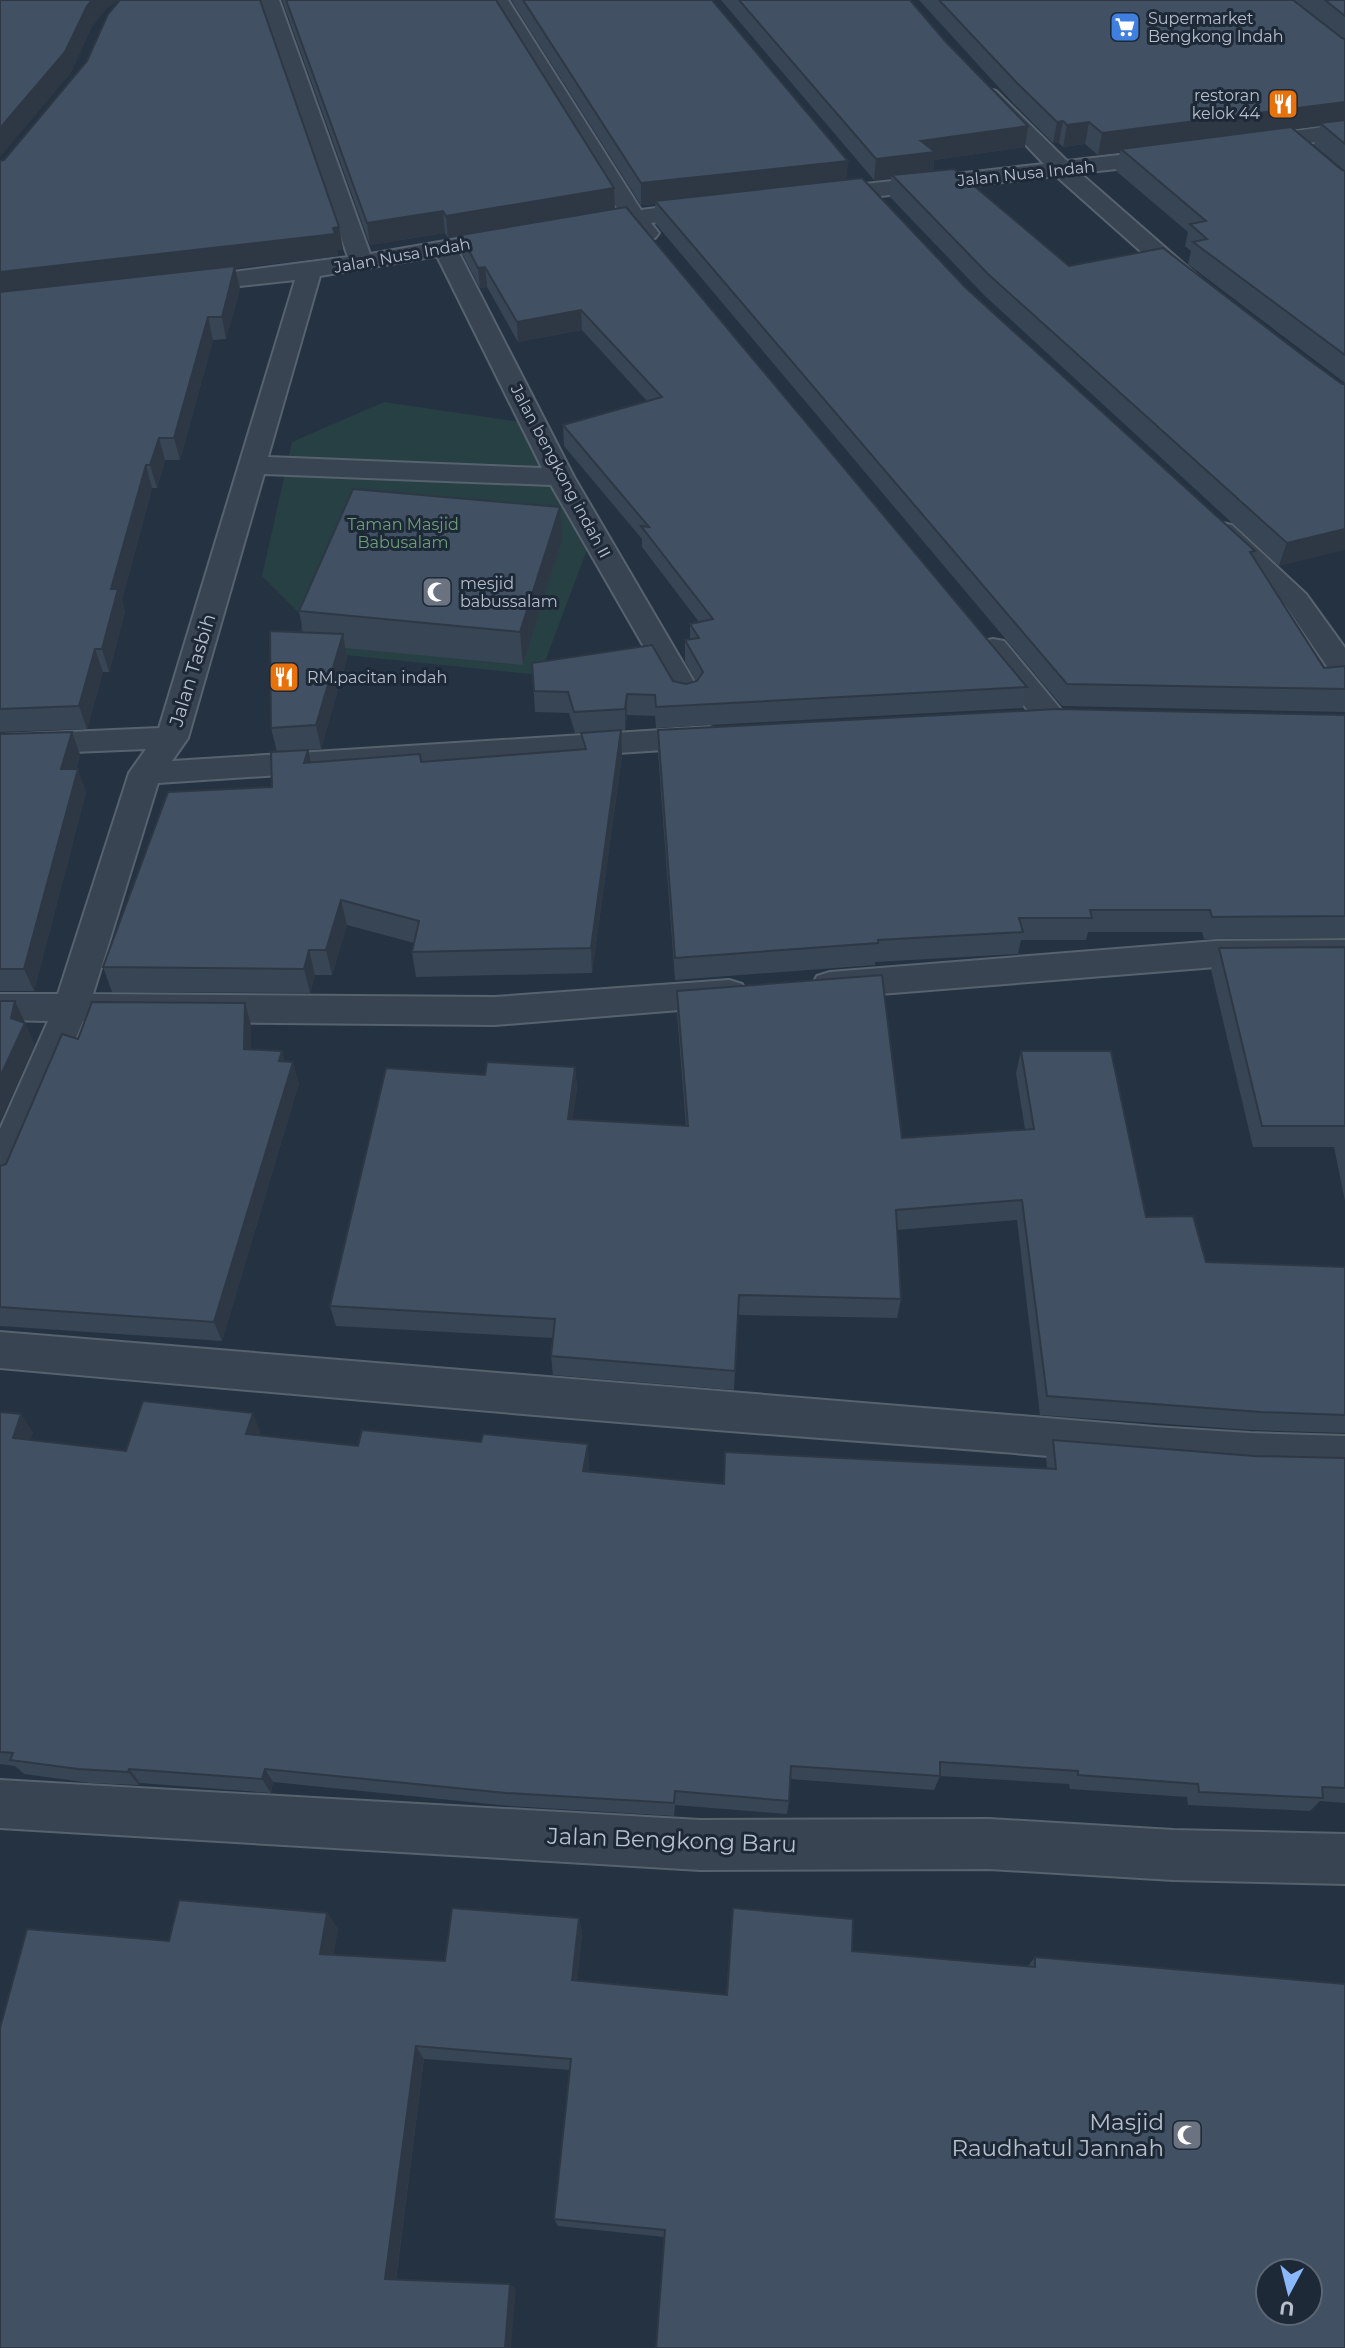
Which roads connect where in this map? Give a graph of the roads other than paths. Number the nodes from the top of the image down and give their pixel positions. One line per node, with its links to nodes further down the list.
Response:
1 (269, 0): 20 (street)
2 (498, 0): 15 (street)
3 (970, 75): 10 (street)
4 (1345, 131): 5 (street)
5 (1289, 138): 6 (street); 8 (street)
6 (1223, 148)
7 (1196, 153): 10 (street, Jalan Nusa Indah)
8 (1317, 161)
9 (849, 169): 11 (street)
10 (1062, 169): 11 (street, Jalan Nusa Indah); 23 (street)
11 (867, 190): 12 (street, Jalan Nusa Indah); 14 (street)
12 (798, 198)
13 (729, 206): 15 (street)
14 (885, 209)
15 (633, 216): 16 (street); 19 (street)
16 (562, 228)
17 (536, 232): 18 (street, Jalan Nusa Indah)
18 (444, 247): 20 (street, Jalan Nusa Indah); 25 (street, Jalan bengkong indah II)
19 (660, 248)
20 (361, 262): 21 (street, Jalan Nusa Indah)
21 (310, 271): 22 (street, Jalan Nusa Indah); 24 (street, Jalan Tasbih)
22 (162, 288)
23 (1205, 296)
24 (253, 465): 25 (street); 32 (street, Jalan Tasbih)
25 (560, 477): 29 (street, Jalan bengkong indah II)
26 (1207, 517): 28 (street)
27 (980, 634): 30 (street)
28 (1345, 670)
29 (685, 692)
30 (1011, 722)
31 (738, 735): 34 (street)
32 (172, 738): 33 (street); 34 (street, Jalan Tasbih)
33 (0, 745)
34 (145, 773): 38 (street, Jalan Tasbih)
35 (1345, 953): 36 (street)
36 (804, 987)
37 (762, 990): 38 (street)
38 (72, 1006): 39 (street); 40 (street, Jalan Tasbih)
39 (0, 1007)
40 (0, 1173)
41 (0, 1350): 42 (street)
42 (1345, 1455)
43 (0, 1804): 44 (street, Jalan Bengkong Baru)
44 (1345, 1858)

